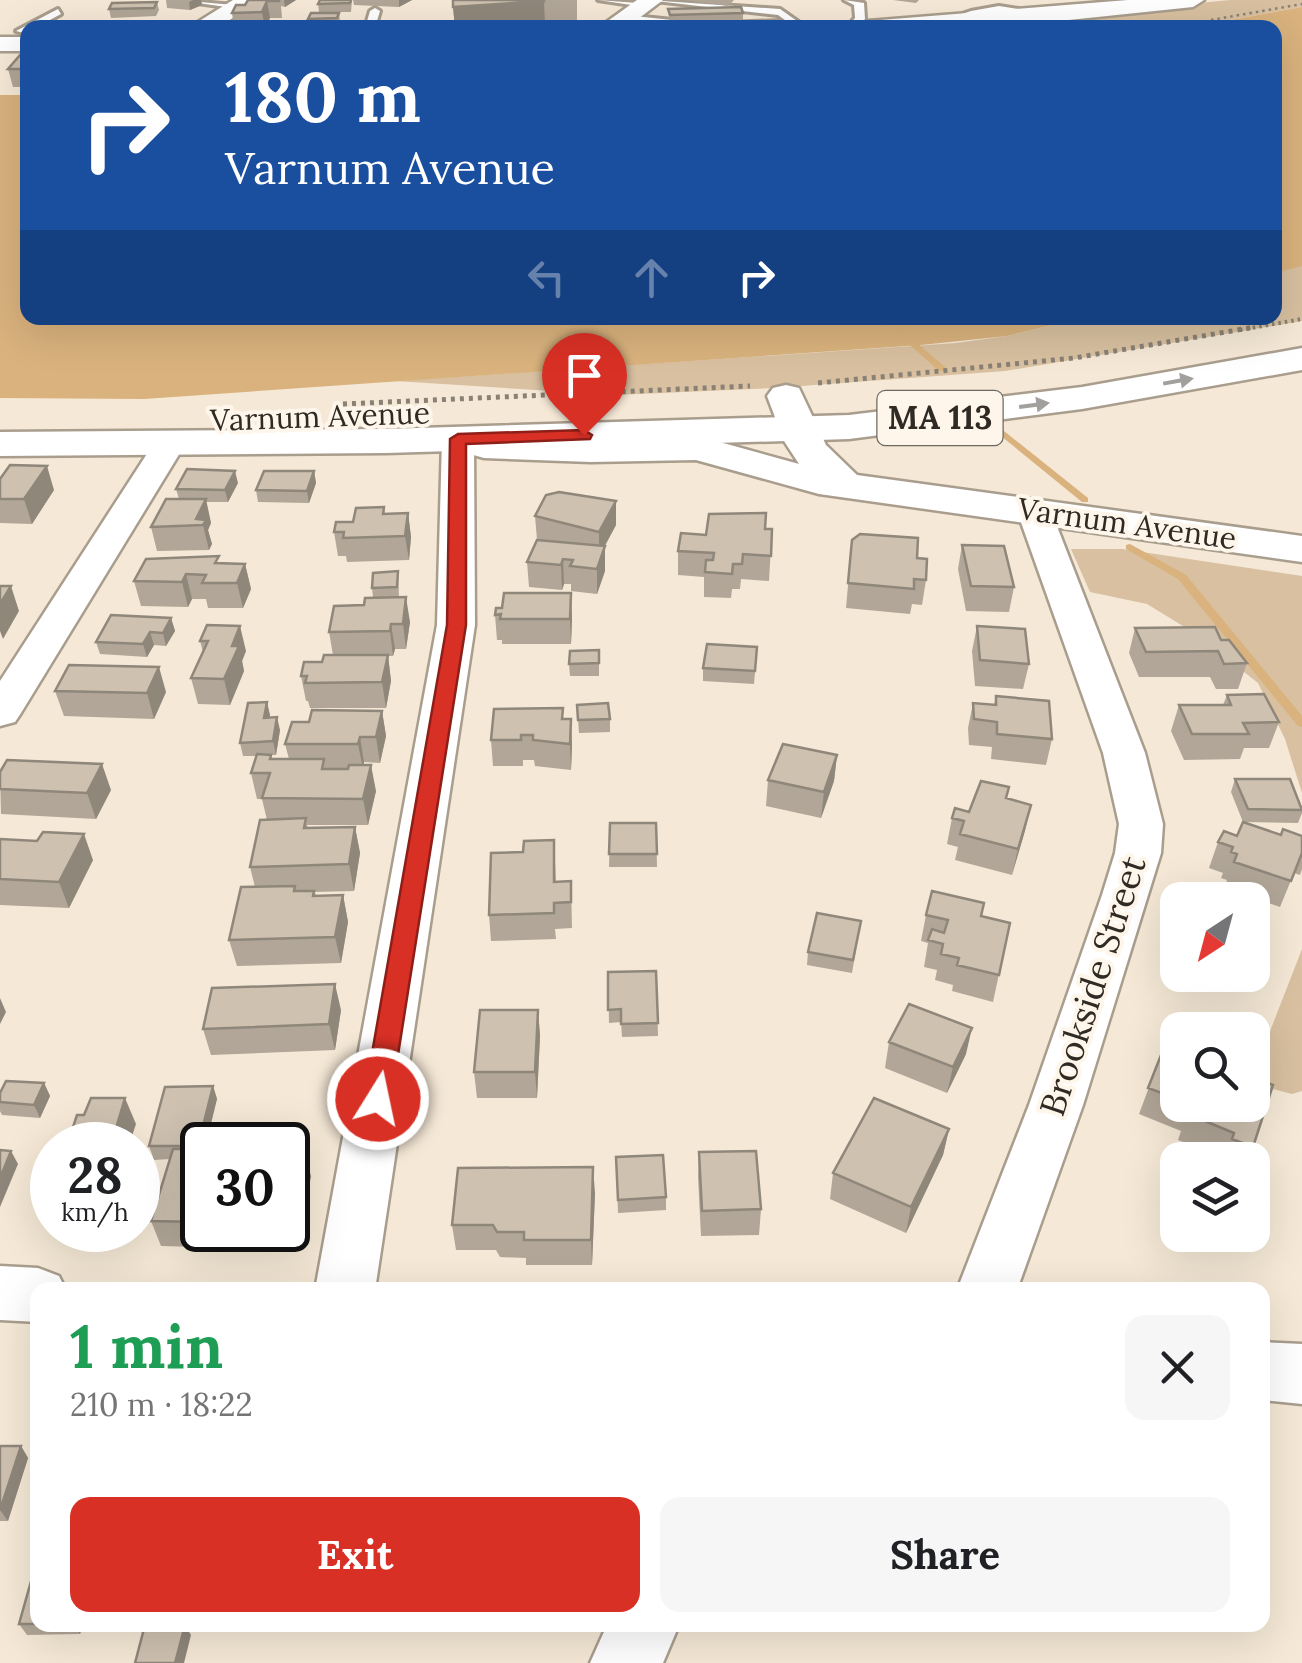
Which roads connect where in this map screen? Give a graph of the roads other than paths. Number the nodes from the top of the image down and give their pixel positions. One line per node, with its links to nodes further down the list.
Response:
1 (182, 0): 4 (lane)
2 (603, 0): 3 (lane)
3 (650, 2): 8 (lane); 12 (main road)
4 (245, 3): 10 (main road)
5 (375, 11): 11 (lane)
6 (1197, 11): 15 (main road)
7 (58, 12): 9 (lane)
8 (705, 17): 13 (lane); 14 (lane)
9 (46, 20)
10 (212, 20)
11 (372, 20)
12 (620, 20)
13 (730, 20)
14 (792, 20)
15 (992, 20)
16 (1302, 329): 18 (main road, MA 113)
17 (1302, 359): 18 (main road, MA 113, one-way to 17)
18 (789, 398): 19 (main road, Varnum Avenue / MA 113); 20 (main road, Varnum Avenue / MA 113); 23 (main road); 24 (main road, Varnum Avenue)
19 (0, 423)
20 (458, 439): 21 (main road, Varnum Avenue / MA 113); 23 (main road, Varnum Avenue); 28 (street)
21 (170, 443): 22 (main road, Varnum Avenue / MA 113); 27 (street)
22 (0, 444)
23 (771, 467): 24 (main road, Varnum Avenue)
24 (893, 490): 25 (main road, Varnum Avenue)
25 (1034, 511): 26 (main road, Varnum Avenue); 29 (street, Brookside Street)
26 (1302, 550)
27 (0, 713)
28 (346, 1282)
29 (990, 1282)
30 (0, 1293): 31 (street)
31 (30, 1295)
32 (1270, 1372): 33 (street)
33 (1302, 1374)
34 (641, 1632): 35 (street)
35 (626, 1663)

